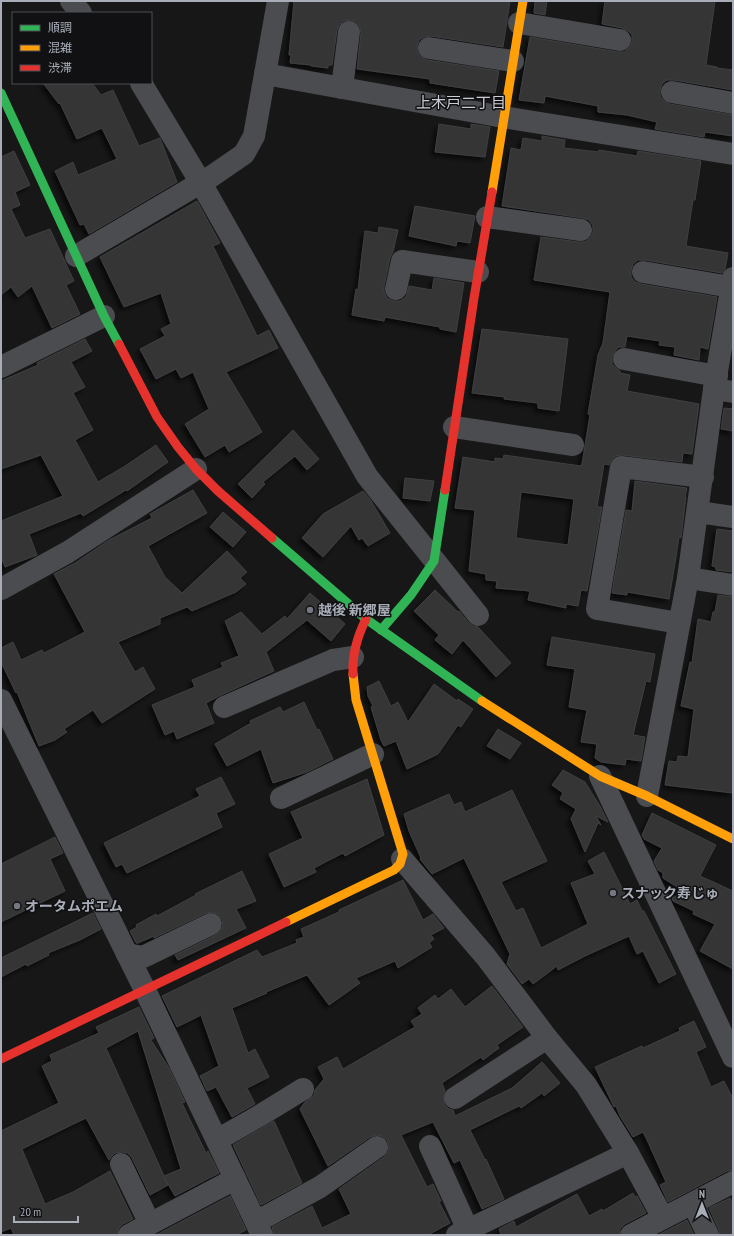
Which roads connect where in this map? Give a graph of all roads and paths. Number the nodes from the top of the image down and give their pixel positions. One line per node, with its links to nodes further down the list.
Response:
1 (71, 1): 4 (street)
2 (278, 1): 10 (street)
3 (523, 1): 5 (street)
4 (80, 12)
5 (519, 23): 7 (street); 9 (street)
6 (349, 32): 12 (street)
7 (620, 40)
8 (430, 48): 9 (street)
9 (513, 61): 16 (street)
10 (265, 74): 12 (street); 18 (street)
11 (142, 84): 18 (street)
12 (342, 88): 16 (street)
13 (672, 92): 15 (street)
14 (1, 93): 21 (street)
15 (733, 103)
16 (503, 117): 17 (street); 19 (street)
17 (733, 154)
18 (201, 183): 21 (street); 36 (street)
19 (487, 217): 20 (street); 22 (street)
20 (581, 230)
21 (76, 256): 26 (street)
22 (478, 272): 24 (street); 30 (street)
23 (643, 272): 25 (street)
24 (396, 289)
25 (732, 289): 29 (street)
26 (104, 316): 28 (street); 32 (street)
27 (624, 359): 29 (street)
28 (1, 367)
29 (721, 386): 33 (street)
30 (454, 427): 31 (street); 36 (street)
31 (573, 445)
32 (196, 469): 39 (street); 41 (street)
33 (703, 477): 34 (street); 42 (street)
34 (698, 512): 35 (street); 37 (street)
35 (733, 517)
36 (434, 561): 40 (street); 43 (street)
37 (688, 578): 38 (street); 42 (street)
38 (733, 585)
39 (1, 589)
40 (478, 614)
41 (366, 619): 43 (street); 44 (street)
42 (679, 623): 49 (street)
43 (381, 630): 48 (street)
44 (352, 657): 46 (street); 47 (street)
45 (1, 700): 54 (street)
46 (224, 708)
47 (373, 754): 50 (street); 52 (street)
48 (600, 776): 49 (street); 57 (street)
49 (648, 796): 51 (street)
50 (281, 798)
51 (733, 839)
52 (402, 859): 55 (street); 56 (street)
53 (212, 924): 54 (street)
54 (128, 954): 55 (street)
55 (146, 990): 58 (street); 61 (street)
56 (547, 1038): 60 (street); 64 (street)
57 (733, 1057)
58 (1, 1059)
59 (303, 1089): 61 (street)
60 (455, 1098)
61 (217, 1140): 66 (street)
62 (430, 1146): 72 (street)
63 (377, 1147): 71 (street)
64 (628, 1152): 69 (street); 72 (street)
65 (121, 1164): 70 (street)
66 (235, 1179): 70 (street); 71 (street)
67 (733, 1182): 69 (street)
68 (698, 1214): 75 (street)
69 (663, 1218): 74 (street)
70 (150, 1224): 73 (street)
71 (259, 1228)
72 (463, 1232)
73 (128, 1235)
74 (631, 1235)
75 (708, 1235)

